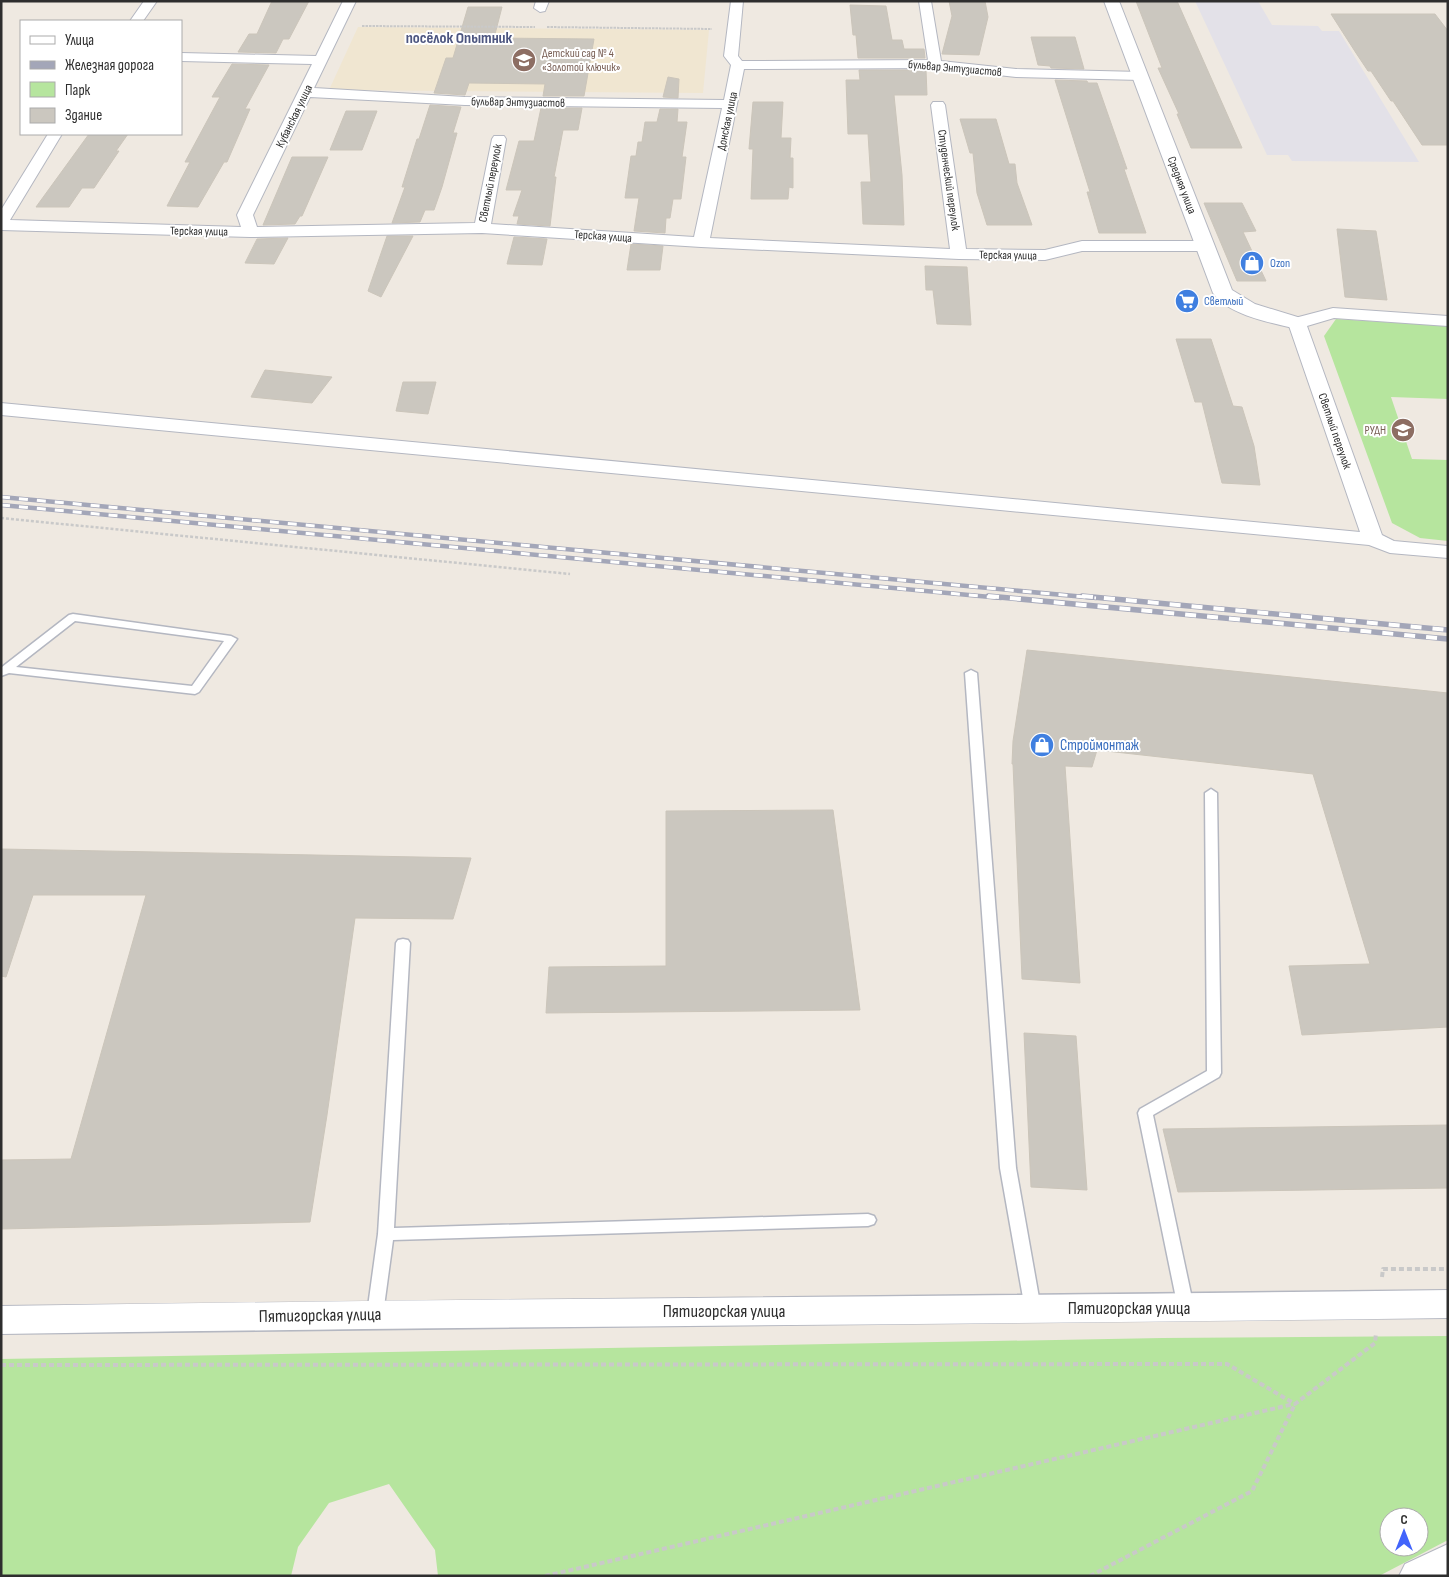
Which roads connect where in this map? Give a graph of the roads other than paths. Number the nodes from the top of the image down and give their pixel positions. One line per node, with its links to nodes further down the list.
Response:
1 (151, 1): 6 (street)
2 (350, 1): 8 (street, Кубанская улица)
3 (737, 1): 9 (street, Донская улица)
4 (925, 1): 10 (street)
5 (1111, 1): 11 (street, Средняя улица)
6 (137, 20)
7 (182, 58): 8 (street)
8 (322, 60): 12 (street, Кубанская улица)
9 (736, 63): 10 (street, бульвар Энтузиастов); 13 (street, Донская улица)
10 (934, 64): 11 (street, бульвар Энтузиастов)
11 (1141, 76): 21 (street, Средняя улица)
12 (306, 92): 13 (street, бульвар Энтузиастов); 19 (street, Кубанская улица)
13 (730, 104): 20 (street, Донская улица)
14 (938, 105): 22 (street, Студенческий переулок)
15 (53, 135): 17 (street)
16 (499, 139): 18 (street, Светлый переулок)
17 (1, 224): 19 (street, Терская улица)
18 (482, 228): 19 (street, Терская улица); 20 (street, Терская улица)
19 (250, 232)
20 (701, 242): 22 (street, Терская улица)
21 (1204, 246): 22 (street, Терская улица); 24 (street, Средняя улица)
22 (959, 254)
23 (1448, 321): 24 (street)
24 (1297, 323): 26 (street, Светлый переулок)
25 (1, 409): 26 (street)
26 (1373, 539): 27 (street)
27 (1448, 552)
28 (4, 671): 28 (lane)
29 (971, 673): 36 (lane)
30 (1211, 794): 35 (lane)
31 (403, 943): 33 (lane)
32 (868, 1220): 33 (lane)
33 (386, 1234): 37 (lane)
34 (1448, 1304): 35 (street, Пятигорская улица)
35 (1186, 1308): 36 (street, Пятигорская улица)
36 (1034, 1309): 37 (street, Пятигорская улица)
37 (375, 1314): 38 (street, Пятигорская улица)
38 (1, 1320)
39 (1448, 1561): 40 (street)
40 (1419, 1576)

